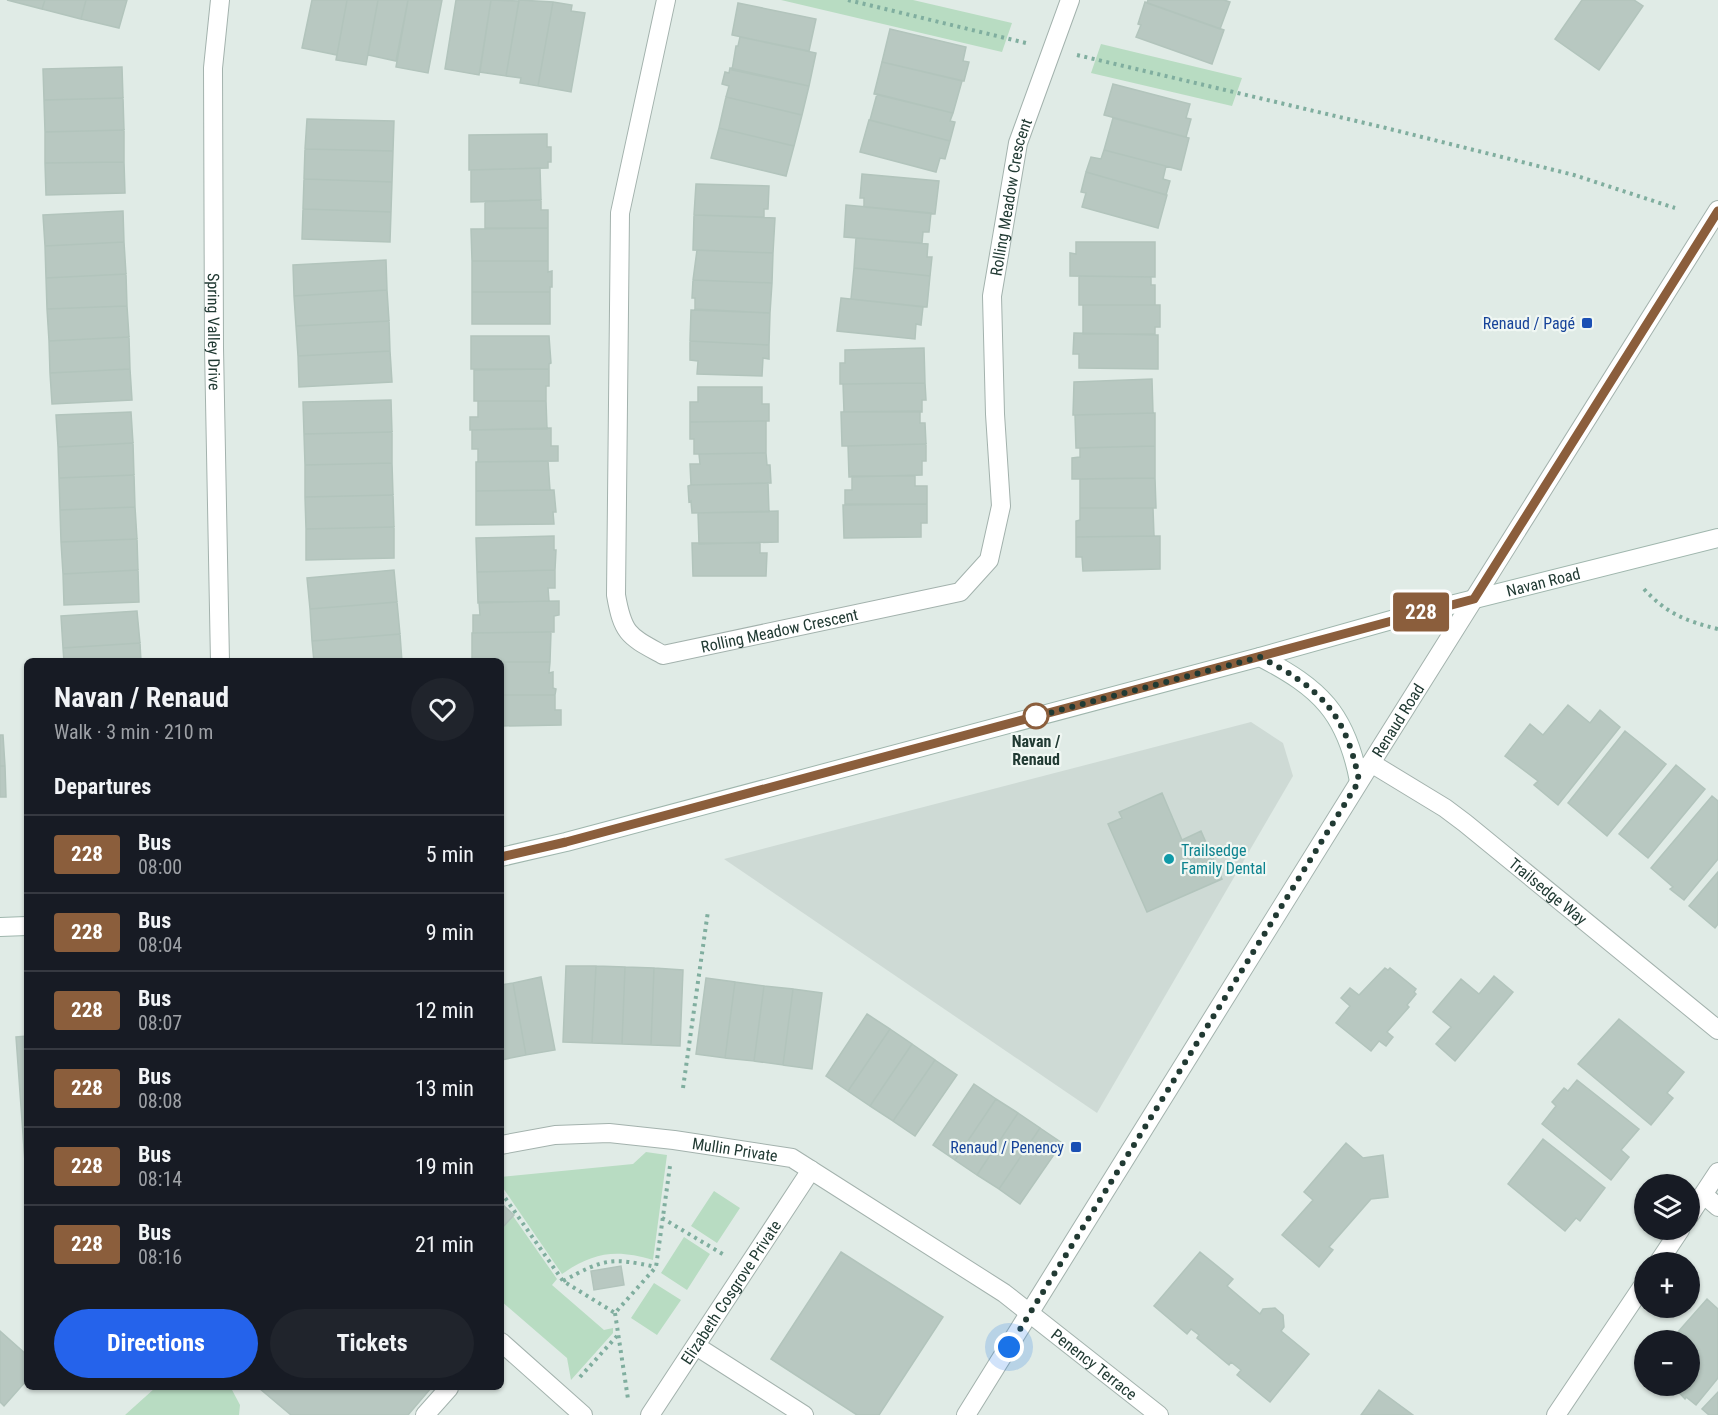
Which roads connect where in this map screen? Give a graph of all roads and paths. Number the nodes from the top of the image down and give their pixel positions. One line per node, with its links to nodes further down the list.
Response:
1 (220, 0): 13 (street, Spring Valley Drive)
2 (666, 0): 5 (street, Rolling Meadow Crescent)
3 (848, 0): 5 (path)
4 (1070, 0): 5 (street, Rolling Meadow Crescent)
5 (1052, 49): 6 (path)
6 (1675, 208)
7 (1718, 210): 10 (street, Renaud Road)
8 (1718, 538): 10 (street, Navan Road)
9 (1644, 589): 11 (path)
10 (1474, 599): 12 (street, Navan Road); 14 (street, Renaud Road)
11 (1718, 629)
12 (1260, 657): 15 (street); 16 (street, Navan Road)
13 (220, 658)
14 (1371, 763): 15 (street, Renaud Road); 20 (street, Trailsedge Way)
15 (1359, 781): 36 (street, Renaud Road)
16 (504, 856)
17 (708, 911): 21 (path)
18 (0, 927): 19 (street)
19 (24, 927)
20 (1718, 1030)
21 (683, 1088)
22 (504, 1144): 24 (street, Mullin Private)
23 (671, 1156): 30 (path)
24 (811, 1170): 36 (street, Mullin Private); 39 (street, Elizabeth Cosgrove Private)
25 (1718, 1172): 26 (street)
26 (1704, 1195): 28 (street); 29 (street)
27 (504, 1196): 33 (path)
28 (1700, 1201)
29 (1718, 1207)
30 (662, 1218): 31 (path); 32 (path)
31 (733, 1260)
32 (656, 1267): 33 (path); 35 (path)
33 (563, 1281): 35 (path)
34 (1634, 1299): 49 (street)
35 (615, 1313): 37 (path)
36 (1030, 1313): 47 (street, Renaud Road); 48 (street, Penency Terrace)
37 (618, 1335): 40 (path); 42 (path)
38 (504, 1345): 44 (street)
39 (696, 1346): 45 (street, Elizabeth Cosgrove Private); 46 (street)
40 (574, 1383)
41 (447, 1390): 43 (street)
42 (628, 1405)
43 (425, 1415)
44 (583, 1415)
45 (650, 1415)
46 (804, 1415)
47 (966, 1415)
48 (1159, 1415)
49 (1556, 1415)

